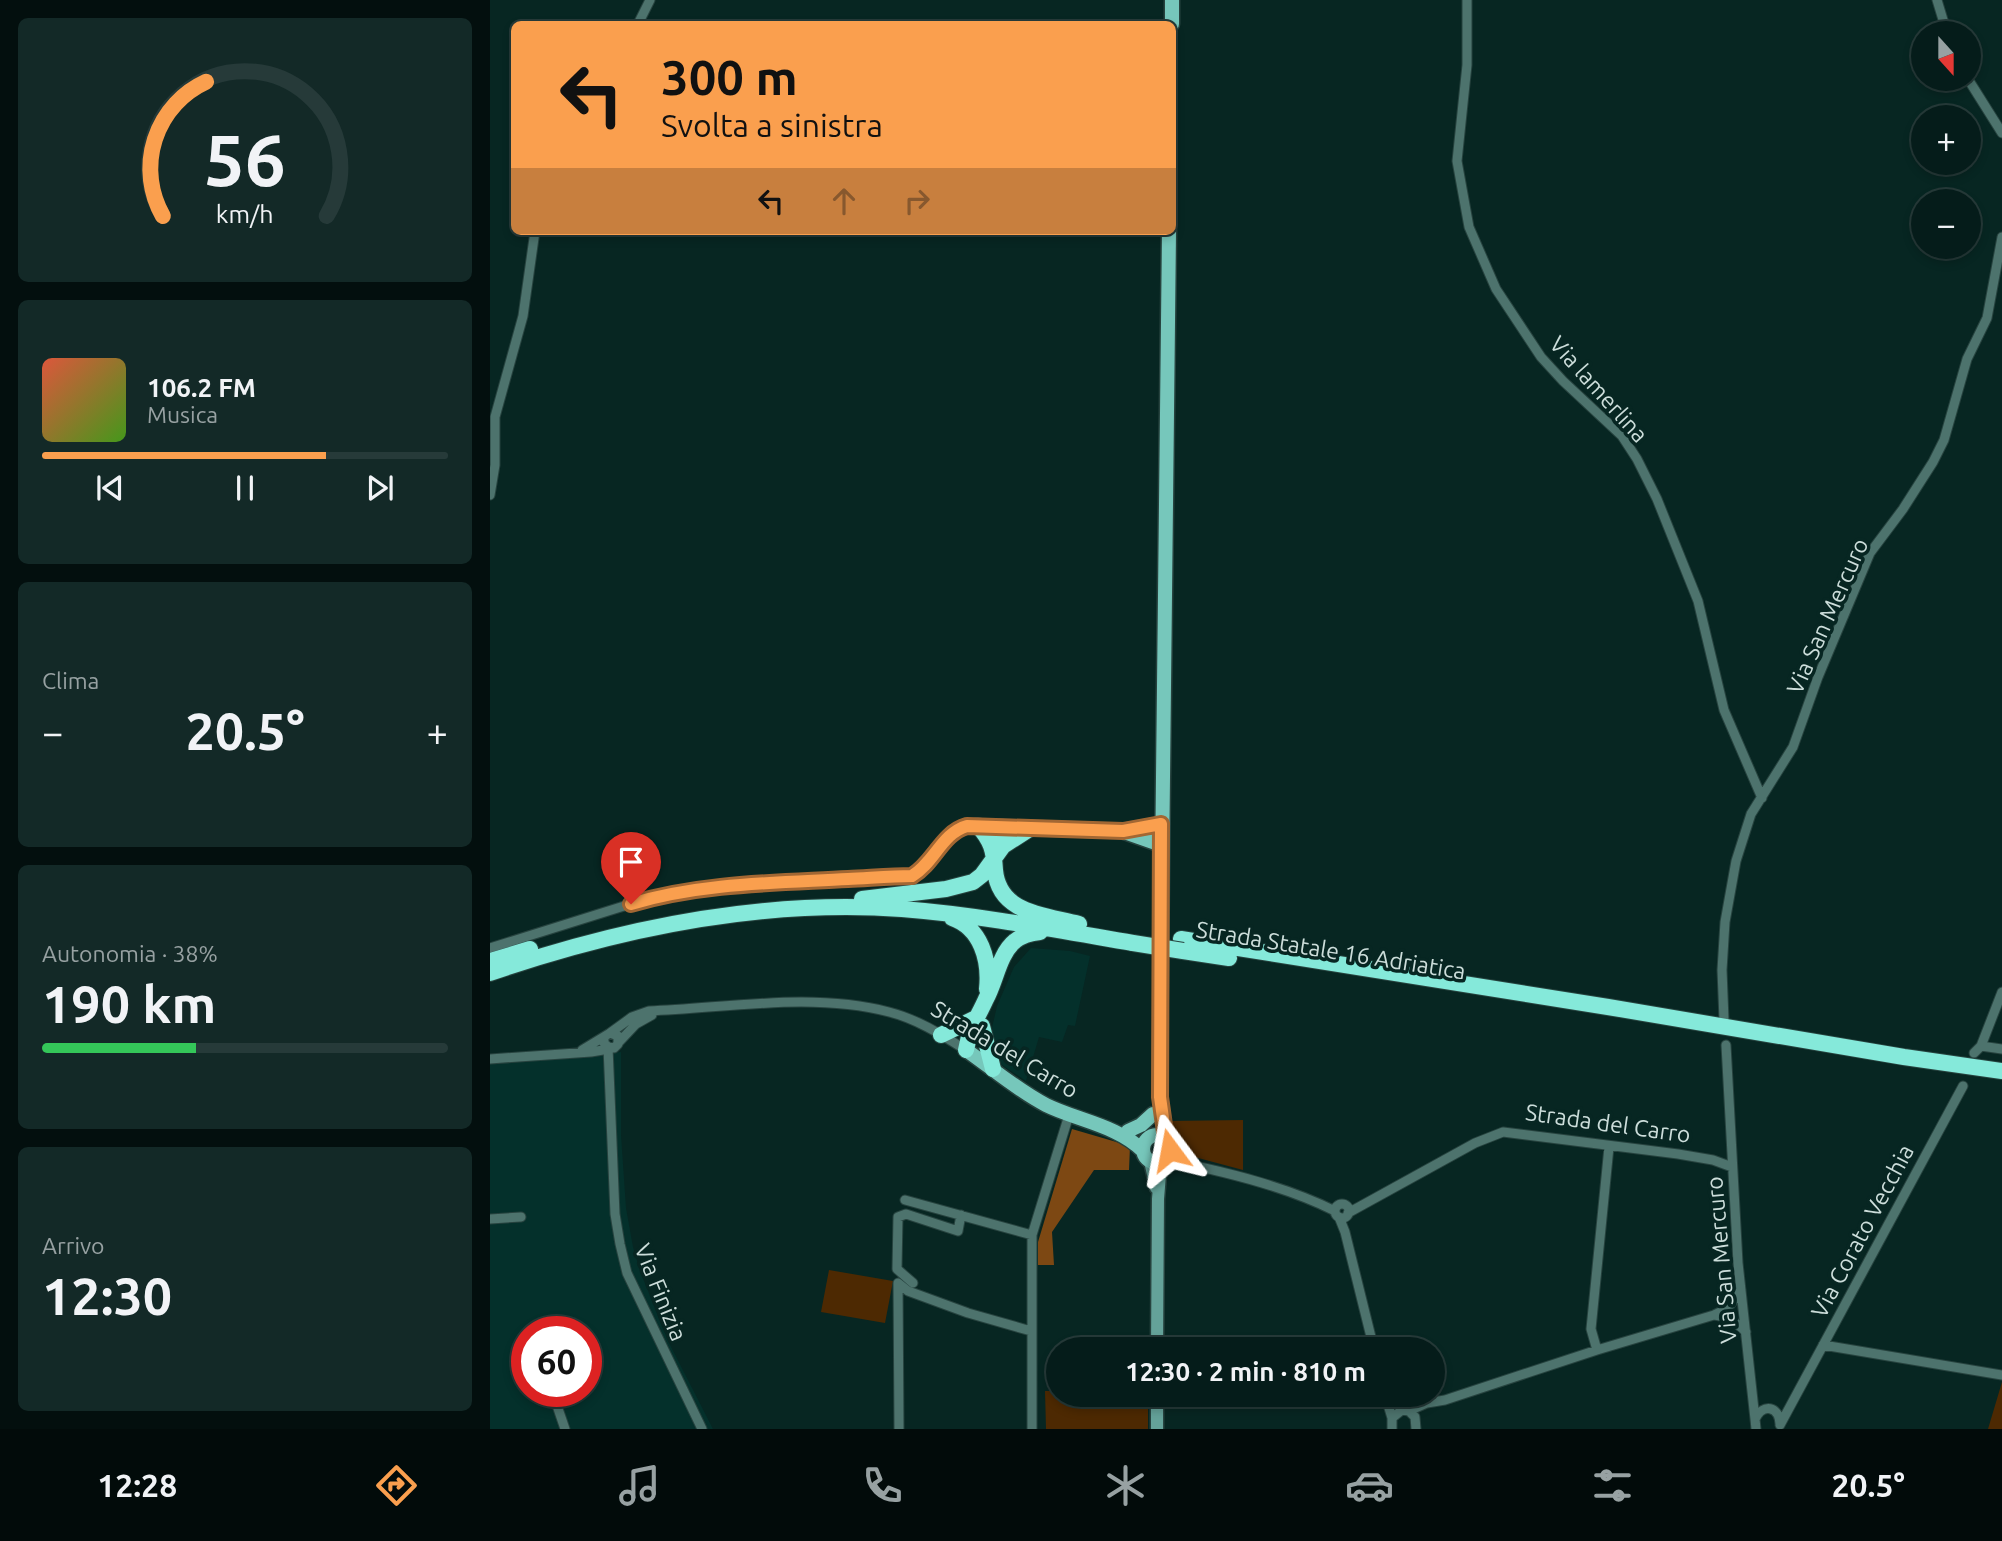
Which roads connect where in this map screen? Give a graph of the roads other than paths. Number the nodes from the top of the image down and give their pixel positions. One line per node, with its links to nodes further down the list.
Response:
1 (650, 0): 5 (street)
2 (1172, 0): 6 (main road)
3 (1468, 0): 14 (street, Via lamerlina)
4 (1937, 0): 7 (street)
5 (640, 21)
6 (1172, 21)
7 (1943, 21)
8 (1976, 91): 9 (street)
9 (2002, 133)
10 (534, 235): 13 (street)
11 (1169, 235): 15 (main road)
12 (2002, 237): 14 (street, Via San Mercuro)
13 (490, 495)
14 (1762, 798): 31 (street, Via San Mercuro)
15 (1161, 824): 19 (main road); 20 (main road)
16 (978, 826): 17 (street); 21 (highway); 26 (street)
17 (1001, 827): 18 (main road); 21 (highway)
18 (1031, 828): 19 (main road); 21 (highway)
19 (1123, 831): 20 (main road)
20 (1161, 845): 43 (main road)
21 (997, 850): 22 (highway); 24 (highway)
22 (862, 899): 24 (highway, Strada Statale 16 Adriatica); 27 (highway, Strada Statale 16 Adriatica)
23 (937, 913): 24 (highway, Strada Statale 16 Adriatica); 28 (highway, Strada Statale 16 Adriatica); 30 (highway)
24 (1078, 929): 25 (highway, Strada Statale 16 Adriatica); 30 (highway)
25 (1182, 945): 40 (highway, Strada Statale 16 Adriatica); 41 (highway, Strada Statale 16 Adriatica)
26 (490, 948)
27 (490, 961)
28 (490, 973)
29 (2002, 992): 36 (street)
30 (986, 999): 32 (highway)
31 (1724, 1020)
32 (978, 1023): 33 (highway); 37 (highway); 39 (highway)
33 (941, 1035): 34 (street, Strada del Carro); 37 (street, Strada del Carro)
34 (611, 1042): 38 (street, Strada del Carro); 87 (street, Via Finizia)
35 (1726, 1045): 52 (street, Via San Mercuro)
36 (2002, 1049)
37 (966, 1050): 39 (main road, Strada del Carro)
38 (490, 1059)
39 (993, 1069): 45 (main road, Strada del Carro)
40 (2002, 1071)
41 (2002, 1079)
42 (1963, 1086): 68 (street, Via Corato Vecchia)
43 (1160, 1097): 44 (main road); 49 (main road)
44 (1153, 1114): 47 (main road); 49 (main road)
45 (1069, 1115): 46 (main road, Strada del Carro); 59 (street)
46 (1110, 1130): 47 (main road, Strada del Carro); 49 (main road, Strada del Carro)
47 (1128, 1131): 49 (main road, Strada del Carro)
48 (1609, 1147): 52 (street, Strada del Carro); 55 (street, Strada del Carro); 69 (street)
49 (1157, 1153): 50 (street, Strada del Carro); 50 (street); 51 (street, Strada del Carro); 53 (street); 53 (street)
50 (1182, 1164): 51 (street, Strada del Carro)
51 (1195, 1164): 55 (street, Strada del Carro)
52 (1732, 1167): 61 (street, Via San Mercuro)
53 (1158, 1199): 66 (street)
54 (905, 1200): 56 (street)
55 (1342, 1211): 67 (street)
56 (961, 1215): 59 (street); 60 (street)
57 (521, 1217): 58 (street)
58 (490, 1219)
59 (1032, 1236): 64 (street)
60 (913, 1283)
61 (1741, 1290): 62 (street, Via San Mercuro); 63 (street)
62 (1743, 1311): 63 (street); 65 (street, Via San Mercuro)
63 (1727, 1313): 65 (street); 69 (street)
64 (1031, 1331): 88 (street); 89 (street)
65 (1746, 1332): 71 (street, Via San Mercuro)
66 (1157, 1337)
67 (1371, 1337)
68 (1823, 1345): 70 (street); 72 (street, Via Corato Vecchia)
69 (1597, 1350): 73 (street)
70 (2002, 1375)
71 (1753, 1387): 80 (street); 83 (street, Via San Mercuro)
72 (1797, 1395): 80 (street, Via Corato Vecchia); 85 (street, Via Corato Vecchia)
73 (1445, 1400)
74 (557, 1407): 86 (street)
75 (1157, 1407): 90 (street)
76 (1389, 1407): 82 (street)
77 (1398, 1407): 81 (street)
78 (1416, 1407): 81 (street)
79 (1433, 1407): 84 (street)
80 (1771, 1409): 83 (street, Via Corato Vecchia); 85 (street, Via Corato Vecchia)
81 (1406, 1411): 82 (street); 84 (street)
82 (1392, 1418): 91 (street)
83 (1755, 1424)
84 (1416, 1425)
85 (1779, 1427)
86 (565, 1429)
87 (702, 1429)
88 (899, 1429)
89 (1032, 1429)
90 (1157, 1429)
91 (1392, 1429)

